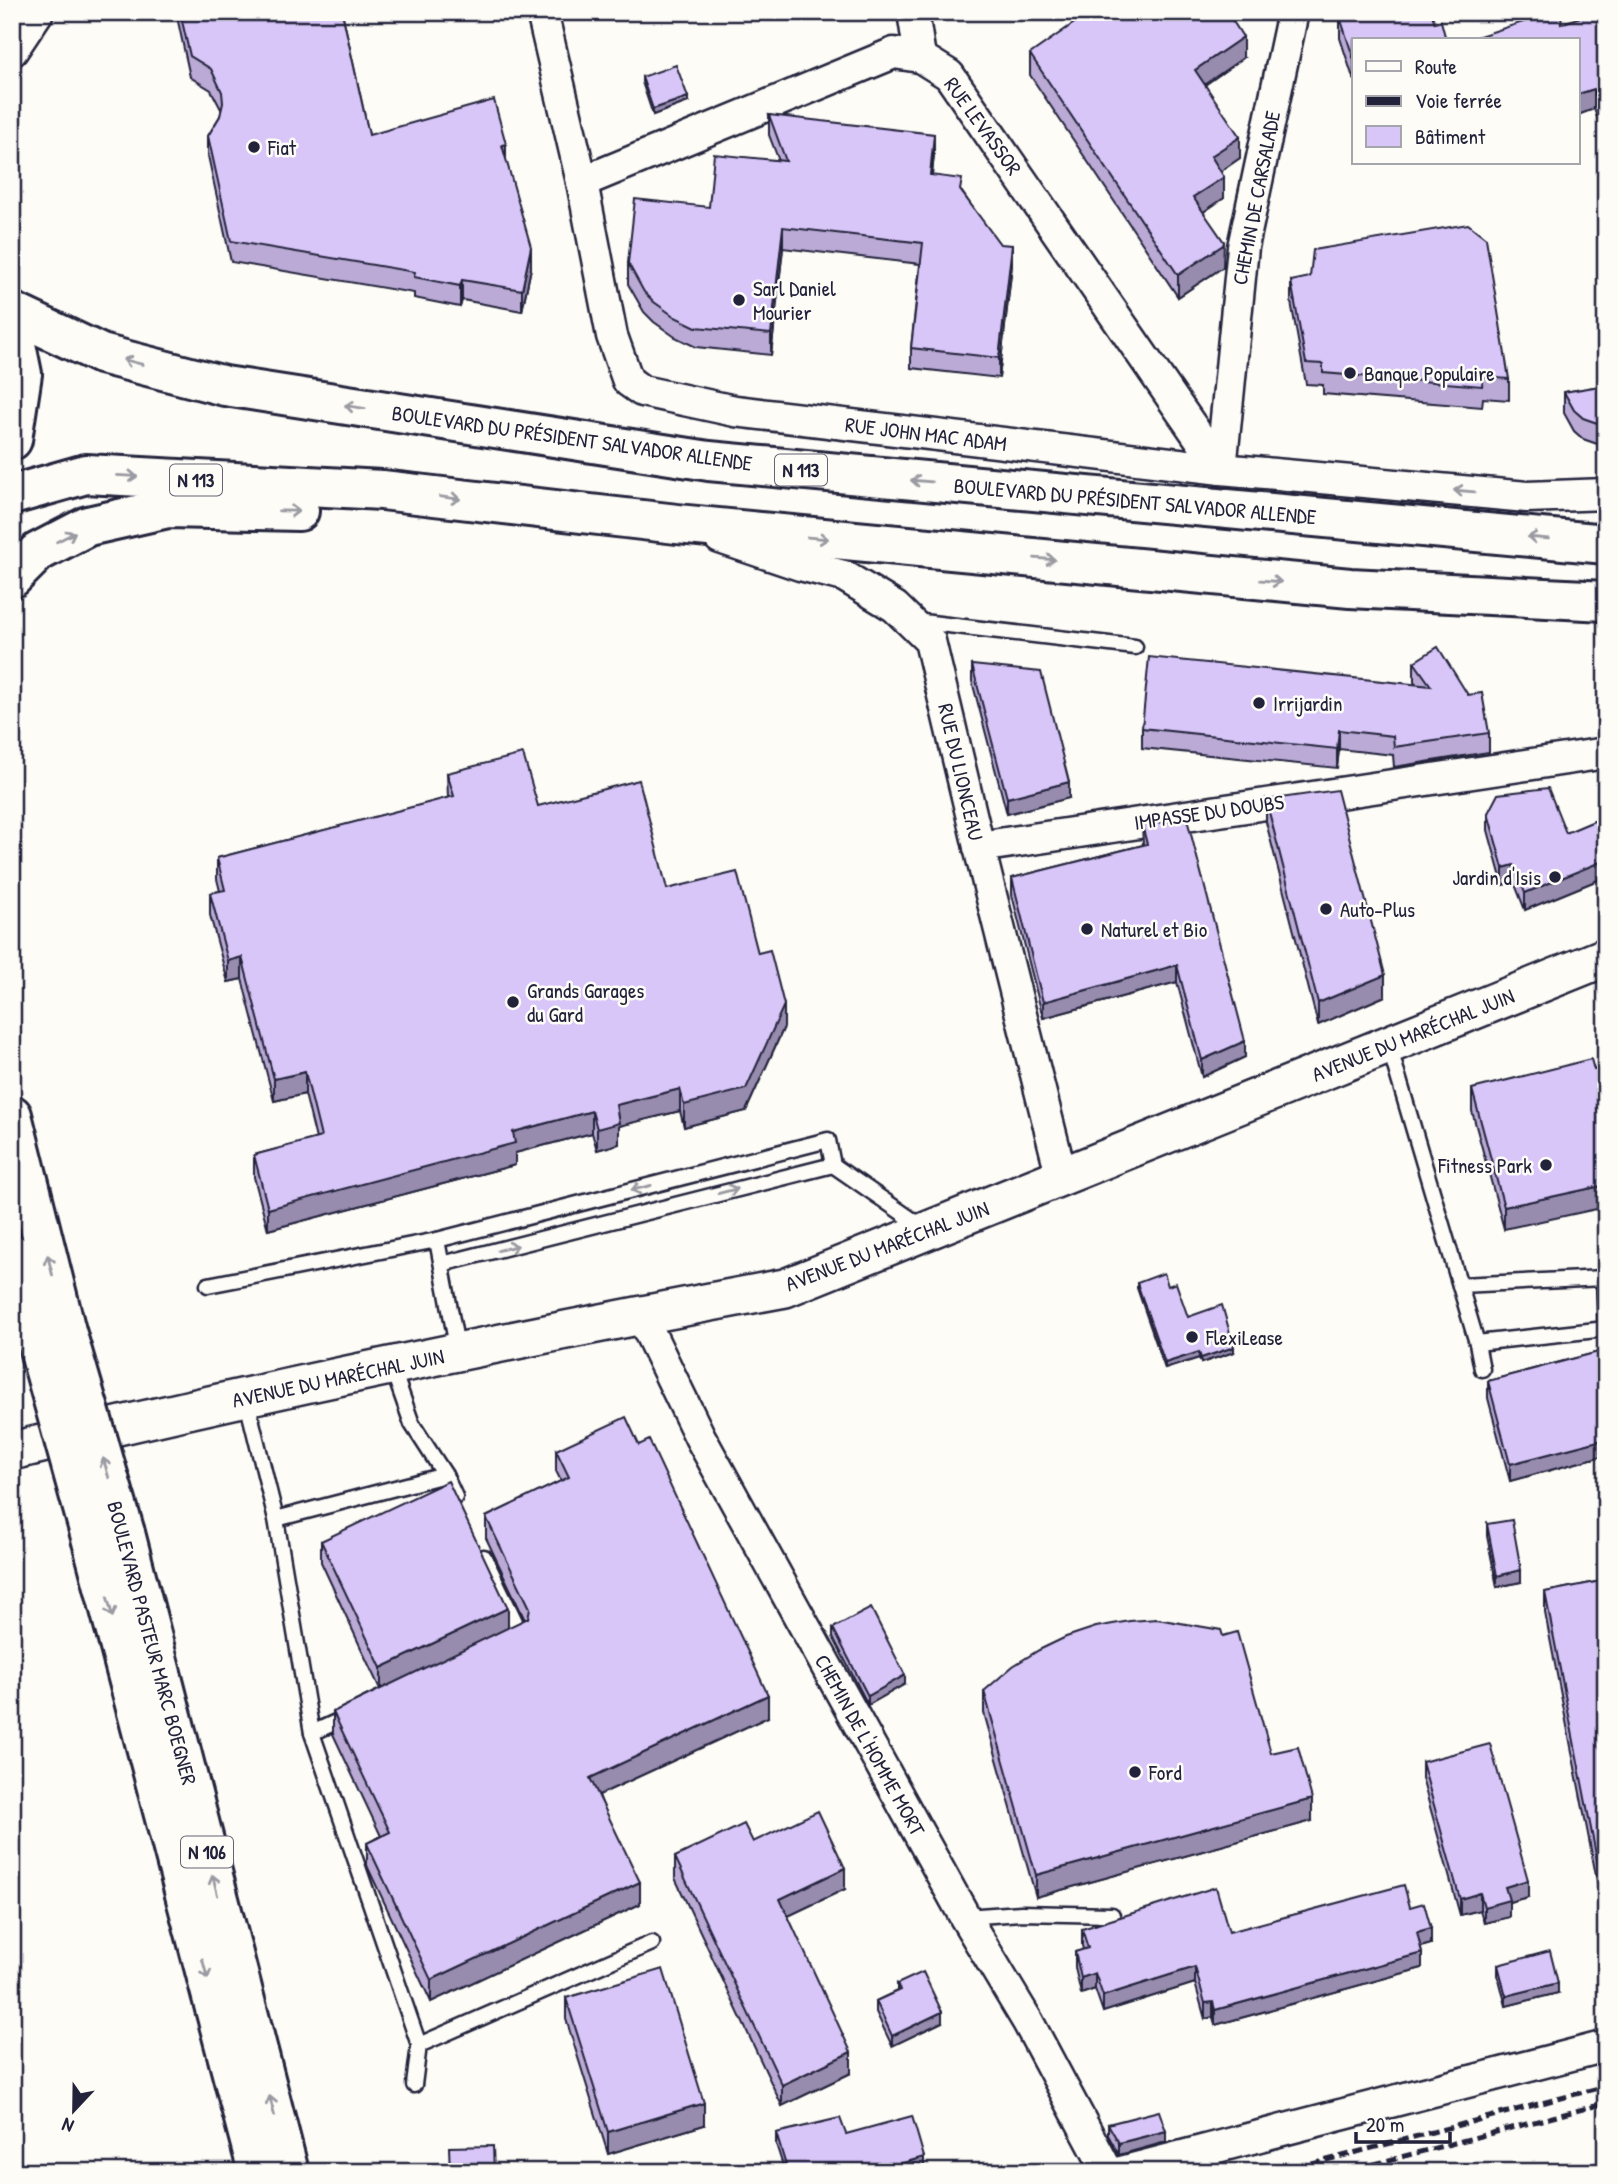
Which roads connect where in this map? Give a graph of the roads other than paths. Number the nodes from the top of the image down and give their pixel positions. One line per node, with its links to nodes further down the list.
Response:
1 (38, 12): 5 (street)
2 (542, 12): 7 (street, RUE JOHN MAC ADAM)
3 (913, 12): 6 (street)
4 (1293, 12): 11 (street, CHEMIN DE CARSALADE)
5 (12, 51)
6 (920, 57): 7 (street); 11 (street, RUE LEVASSOR)
7 (582, 182): 11 (street, RUE JOHN MAC ADAM)
8 (12, 312): 16 (main road, BOULEVARD DU PRÉSIDENT SALVADOR ALLENDE / N 113, one-way to 8)
9 (12, 325): 10 (main road)
10 (12, 440)
11 (1221, 469): 13 (street, RUE JOHN MAC ADAM, one-way to 11)
12 (382, 490): 14 (main road, N 113, one-way to 12); 15 (main road, N 113, one-way to 15); 17 (main road, one-way to 12)
13 (1606, 494)
14 (12, 495)
15 (677, 524): 18 (main road, N 113, one-way to 18); 19 (street, RUE DU LIONCEAU)
16 (1606, 544)
17 (12, 578)
18 (1606, 601)
19 (909, 620): 20 (lane); 22 (street, RUE DU LIONCEAU)
20 (1135, 647)
21 (1606, 753): 22 (street, IMPASSE DU DOUBS)
22 (979, 847): 27 (street, RUE DU LIONCEAU)
23 (1606, 957): 24 (street, AVENUE DU MARÉCHAL JUIN)
24 (1388, 1044): 27 (street, AVENUE DU MARÉCHAL JUIN); 33 (lane)
25 (12, 1115): 36 (main road, BOULEVARD PASTEUR MARC BOEGNER / N 106, one-way to 25)
26 (833, 1165): 28 (lane); 29 (lane, one-way to 29); 31 (lane, one-way to 26)
27 (1062, 1178): 28 (street, AVENUE DU MARÉCHAL JUIN)
28 (928, 1231): 34 (street, AVENUE DU MARÉCHAL JUIN)
29 (437, 1240): 31 (lane); 32 (lane)
30 (12, 1254): 36 (main road, BOULEVARD PASTEUR MARC BOEGNER / N 106)
31 (442, 1265): 38 (lane)
32 (208, 1285)
33 (1460, 1285): 35 (lane); 37 (lane)
34 (640, 1315): 38 (street, AVENUE DU MARÉCHAL JUIN); 52 (street, CHEMIN DE L'HOMME MORT)
35 (1606, 1329): 37 (lane)
36 (52, 1337): 46 (main road, BOULEVARD PASTEUR MARC BOEGNER / N 106, bridge)
37 (1477, 1343): 40 (lane)
38 (459, 1353): 39 (street, AVENUE DU MARÉCHAL JUIN)
39 (392, 1367): 41 (street, AVENUE DU MARÉCHAL JUIN); 43 (lane)
40 (1482, 1369)
41 (246, 1398): 42 (street, AVENUE DU MARÉCHAL JUIN); 45 (lane)
42 (12, 1451)
43 (445, 1475): 44 (lane); 45 (lane)
44 (462, 1512)
45 (276, 1519): 50 (lane)
46 (108, 1537): 57 (main road, BOULEVARD PASTEUR MARC BOEGNER / N 106, one-way to 57); 58 (main road, BOULEVARD PASTEUR MARC BOEGNER / N 106, one-way to 46)
47 (480, 1549): 48 (lane)
48 (509, 1640)
49 (362, 1710): 50 (lane)
50 (312, 1733): 54 (lane)
51 (1112, 1914): 52 (lane)
52 (965, 1917): 59 (street, CHEMIN DE L'HOMME MORT)
53 (652, 1943): 54 (lane)
54 (419, 2045): 56 (lane)
55 (1606, 2046): 60 (street)
56 (414, 2085)
57 (258, 2172)
58 (289, 2172)
59 (1108, 2172)
60 (1121, 2172)

